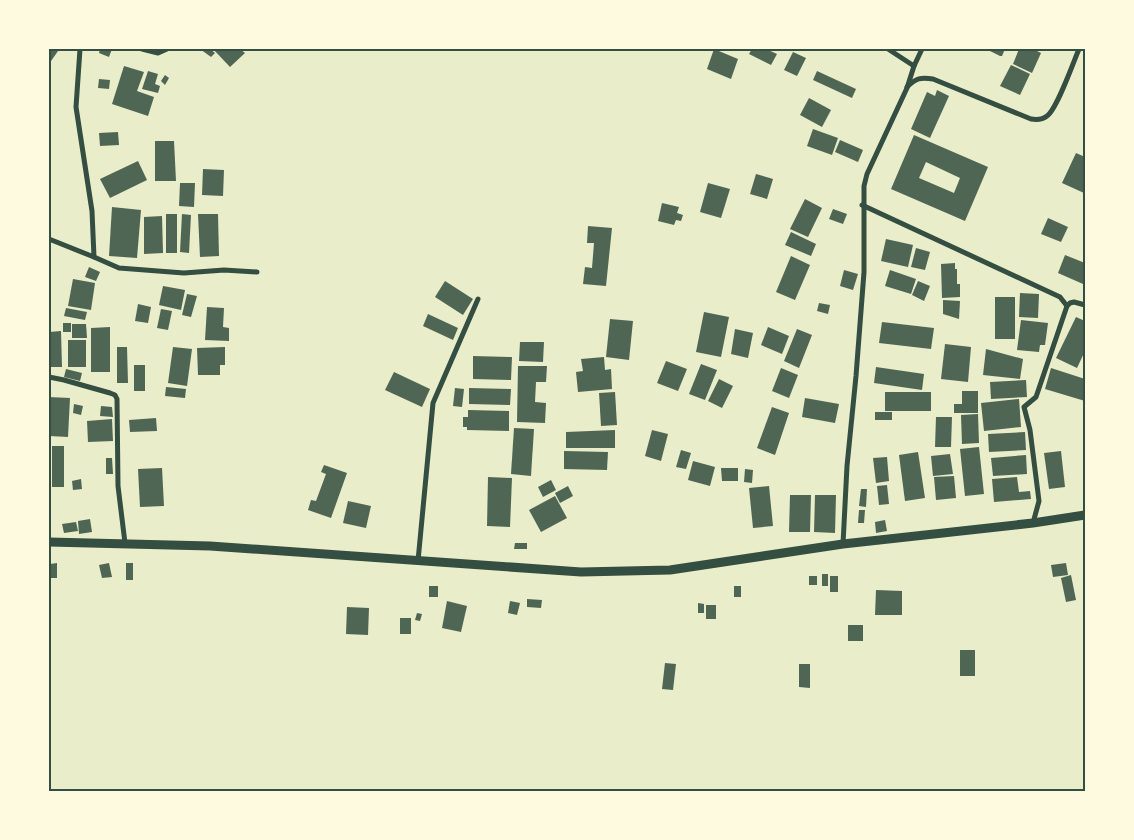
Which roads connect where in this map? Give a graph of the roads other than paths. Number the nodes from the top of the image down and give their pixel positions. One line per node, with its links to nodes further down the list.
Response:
1 (80, 49): 11 (street)
2 (142, 49): 3 (street)
3 (167, 49)
4 (888, 49): 7 (street)
5 (922, 49): 7 (street)
6 (1079, 49): 8 (street)
7 (914, 66): 8 (street)
8 (907, 88): 9 (street)
9 (862, 205): 15 (street); 21 (street)
10 (49, 239): 11 (street)
11 (94, 257): 12 (street)
12 (258, 272)
13 (478, 299): 22 (street)
14 (1085, 305): 15 (street)
15 (1067, 306): 18 (street)
16 (49, 377): 20 (street)
17 (1085, 515): 18 (main road)
18 (1033, 523): 21 (main road)
19 (49, 542): 20 (main road)
20 (125, 543): 22 (main road)
21 (843, 544): 22 (main road)
22 (418, 561)

